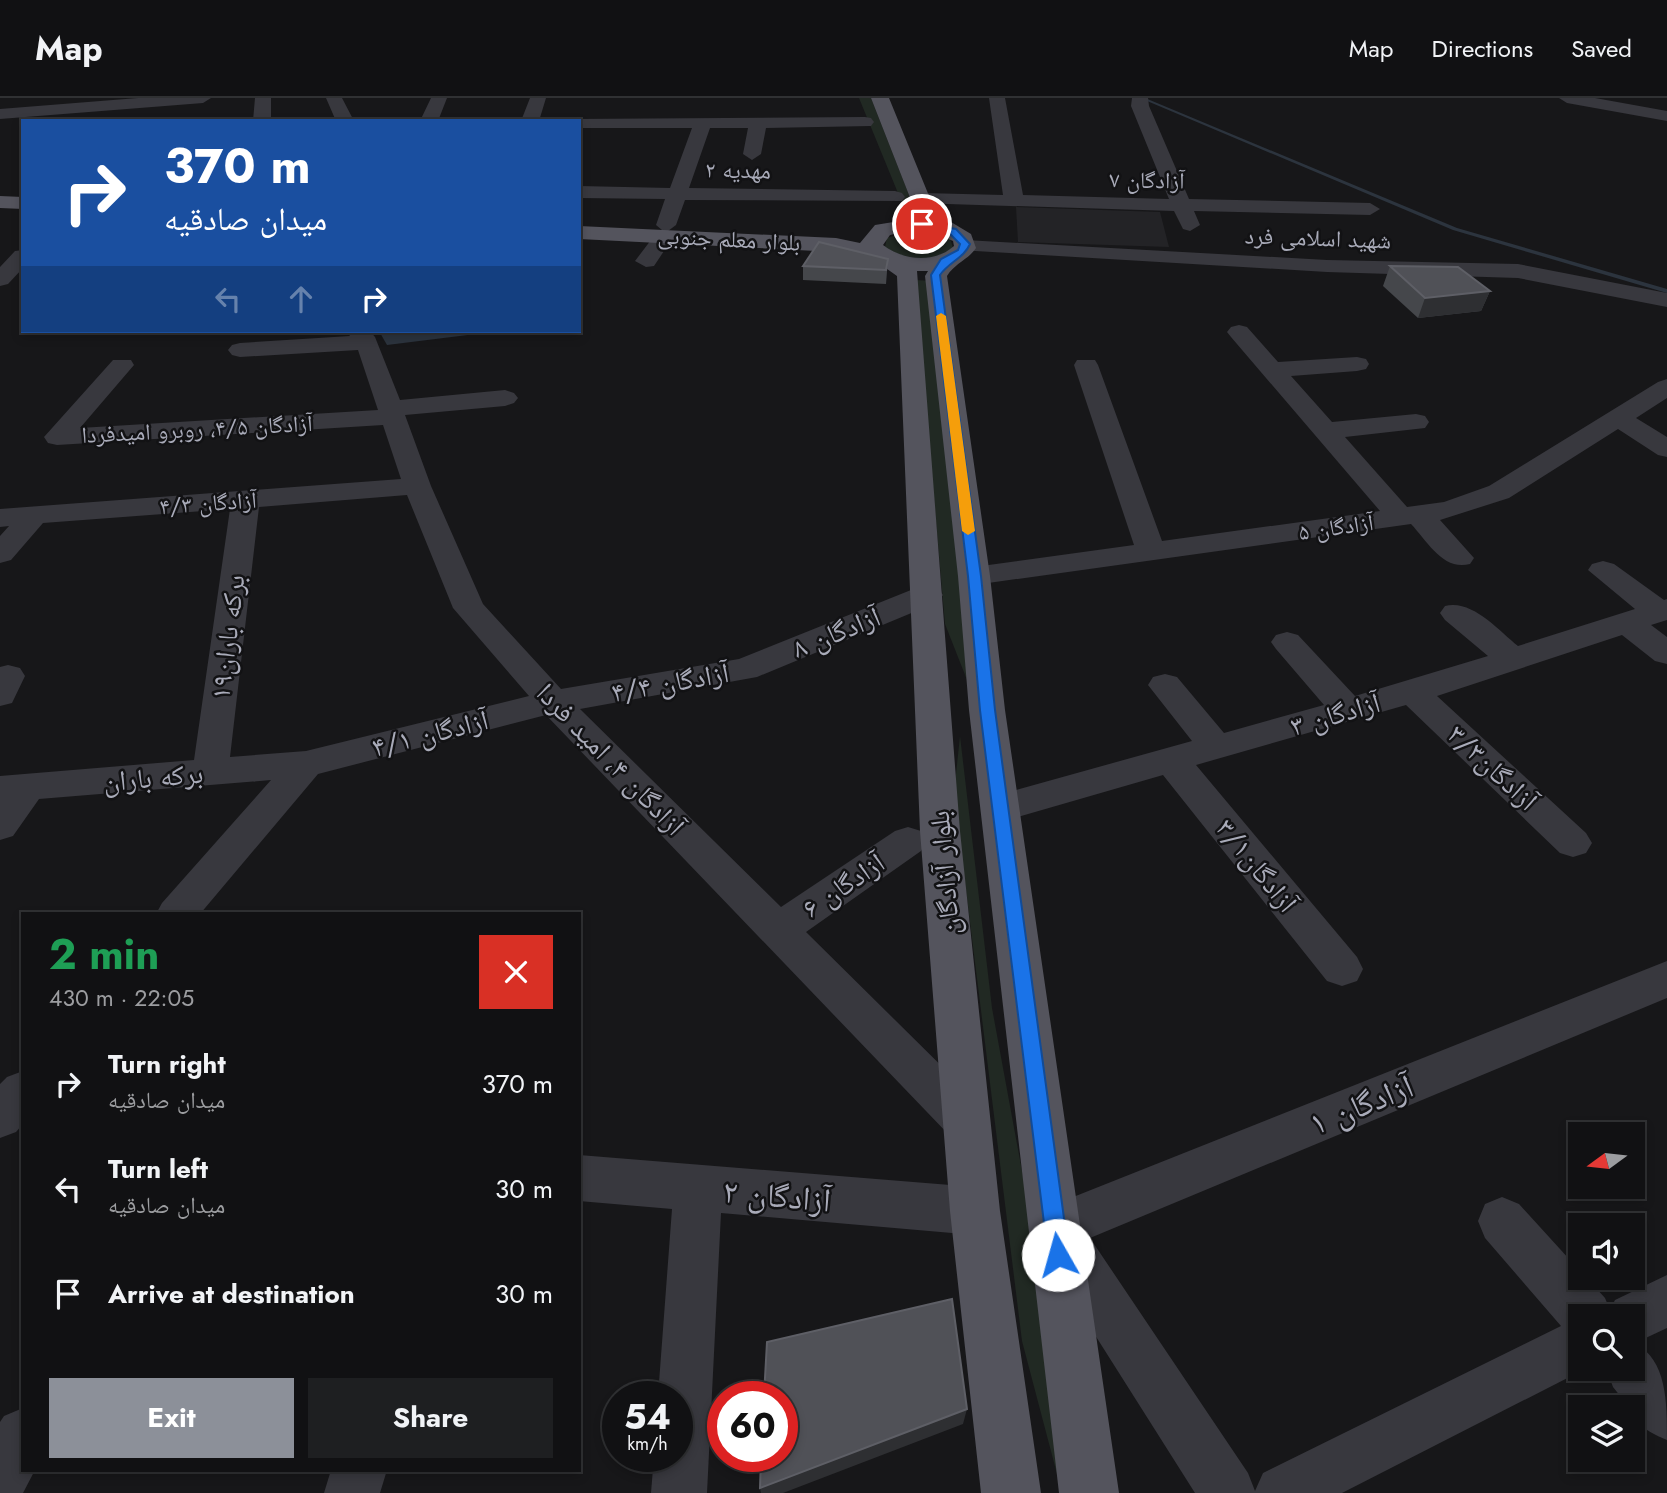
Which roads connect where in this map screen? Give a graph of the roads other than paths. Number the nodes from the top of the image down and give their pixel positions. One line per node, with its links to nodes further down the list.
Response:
1 (200, 98): 12 (street)
2 (263, 98): 16 (street)
3 (334, 98): 17 (street)
4 (439, 98): 18 (street)
5 (538, 98): 19 (street)
6 (855, 98): 23 (main road)
7 (880, 98): 32 (main road)
8 (997, 98): 33 (street)
9 (1140, 98): 36 (street)
10 (1567, 98): 14 (street)
11 (85, 103): 12 (street); 13 (street)
12 (139, 103): 15 (street)
13 (4, 114): 24 (street)
14 (1667, 116)
15 (134, 119)
16 (262, 119)
17 (344, 119)
18 (430, 119)
19 (531, 119)
20 (758, 122): 22 (street); 23 (street); 25 (street)
21 (581, 123): 22 (street)
22 (703, 123): 30 (street)
23 (868, 128)
24 (0, 131)
25 (752, 153)
26 (885, 172): 31 (main road)
27 (0, 190): 28 (main road)
28 (21, 192)
29 (581, 192): 30 (street, مهدیه ۲)
30 (675, 194): 31 (street, مهدیه ۲); 39 (street)
31 (895, 197): 41 (main road)
32 (923, 200): 33 (street, آزادگان ۷); 44 (main road)
33 (1014, 201): 36 (street, آزادگان ۷)
34 (0, 202): 35 (main road)
35 (21, 203)
36 (1182, 206): 37 (street, آزادگان ۷); 46 (street)
37 (1370, 209)
38 (581, 221): 39 (main road, بلوار معلم جنوبی)
39 (665, 231): 40 (main road, بلوار معلم جنوبی); 41 (main road, بلوار معلم جنوبی); 47 (street)
40 (581, 232)
41 (885, 243): 44 (main road); 44 (main road); 74 (main road, بلوار آزادگان)
42 (0, 244): 43 (street)
43 (21, 244)
44 (951, 245): 46 (street, شهید اسلامی فرد); 73 (main road)
45 (21, 258): 48 (street)
46 (1204, 259): 49 (street, شهید اسلامی فرد)
47 (646, 261)
48 (0, 279)
49 (1667, 300)
50 (1239, 332): 56 (street)
51 (362, 336): 52 (street); 59 (street, آزادگان ۴، امید فردا)
52 (240, 350)
53 (1357, 364): 56 (street)
54 (122, 365): 59 (street, آزادگان ۴/۵، روبرو امیدفردا)
55 (1086, 365): 69 (street)
56 (1272, 370): 62 (street)
57 (1667, 387): 60 (street, آزادگان ۵)
58 (505, 398): 59 (street)
59 (391, 413): 64 (street, آزادگان ۴، امید فردا)
60 (1618, 418): 63 (street); 67 (street, آزادگان ۵)
61 (1416, 422): 62 (street)
62 (1325, 431): 67 (street)
63 (1667, 449)
64 (417, 486): 65 (street, آزادگان ۴/۳); 83 (street, آزادگان ۴، امید فردا)
65 (245, 501): 66 (street, آزادگان ۴/۳); 90 (street, برکه باران۱۹)
66 (35, 515): 68 (street, آزادگان ۴/۳); 70 (street)
67 (1410, 516): 69 (street, آزادگان ۵); 71 (street)
68 (0, 517)
69 (1151, 552): 73 (street, آزادگان ۵)
70 (0, 554)
71 (1459, 558)
72 (1603, 570): 76 (street)
73 (974, 576): 85 (main road)
74 (927, 595): 80 (street, آزادگان ۸); 84 (main road, بلوار آزادگان)
75 (1456, 613): 79 (street)
76 (1651, 614): 78 (street); 79 (street, آزادگان ۳)
77 (1286, 642): 86 (street)
78 (1667, 653)
79 (1512, 658): 82 (street, آزادگان ۳)
80 (745, 669): 83 (street, آزادگان ۴/۴)
81 (1165, 685): 87 (street)
82 (1412, 692): 86 (street, آزادگان ۳); 95 (street, آزادگان۳/۳)
83 (553, 702): 89 (street, آزادگان ۴/۱); 97 (street, آزادگان ۴، امید فردا)
84 (934, 710): 85 (main road); 102 (main road, بلوار آزادگان)
85 (987, 710): 92 (main road)
86 (1348, 710): 87 (street, آزادگان ۳)
87 (1217, 748): 88 (street, آزادگان ۳)
88 (1172, 761): 92 (street, آزادگان ۳); 98 (street, آزادگان۳/۱)
89 (306, 764): 90 (street, برکه باران); 96 (street)
90 (210, 772): 91 (street, برکه باران)
91 (13, 789): 93 (street)
92 (1000, 808): 108 (main road)
93 (0, 826)
94 (908, 841): 97 (street, آزادگان ۶)
95 (1573, 843)
96 (178, 912)
97 (778, 930): 102 (street, آزادگان ۴، امید فردا)
98 (1342, 969)
99 (1667, 979): 108 (street, آزادگان ۱)
100 (21, 1093): 101 (street)
101 (0, 1119): 103 (street)
102 (966, 1121): 106 (main road, بلوار آزادگان)
103 (21, 1124)
104 (581, 1178): 105 (street, آزادگان ۲)
105 (698, 1188): 106 (street, آزادگان ۲); 119 (street)
106 (975, 1211): 120 (main road, بلوار آزادگان)
107 (1502, 1221): 110 (street)
108 (1055, 1228): 121 (main road); 122 (street)
109 (1667, 1301): 111 (street)
110 (1576, 1304)
111 (1645, 1312)
112 (1568, 1350): 123 (street)
113 (1642, 1381): 114 (street)
114 (1667, 1413)
115 (21, 1439): 117 (street)
116 (358, 1472): 118 (street)
117 (0, 1480)
118 (352, 1493)
119 (679, 1493)
120 (1011, 1493)
121 (1089, 1493)
122 (1228, 1493)
123 (1283, 1493)

